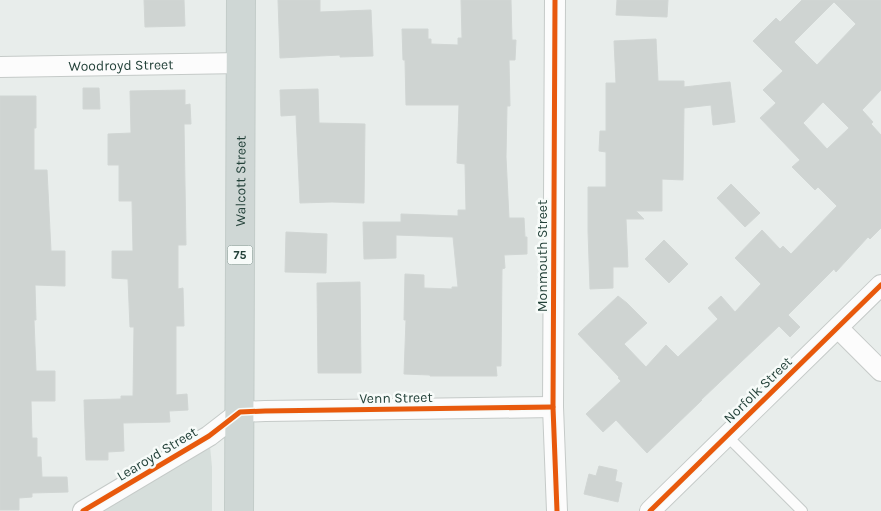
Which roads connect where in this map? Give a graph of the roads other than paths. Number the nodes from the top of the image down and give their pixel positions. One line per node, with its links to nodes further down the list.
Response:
1 (241, 0): 3 (main road, Walcott Street / 75)
2 (555, 0): 8 (street, Monmouth Street)
3 (242, 63): 4 (street, Woodroyd Street); 9 (main road, Walcott Street / 75)
4 (0, 67)
5 (881, 285): 6 (street, Norfolk Street)
6 (838, 328): 7 (street); 10 (street, Norfolk Street)
7 (881, 371)
8 (553, 407): 9 (street, Venn Street); 13 (street, Monmouth Street)
9 (240, 412): 11 (street, Learoyd Street); 12 (main road, Walcott Street / 75)
10 (727, 436): 14 (street, Norfolk Street); 15 (lane)
11 (83, 511)
12 (240, 511)
13 (558, 511)
14 (650, 511)
15 (802, 511)

